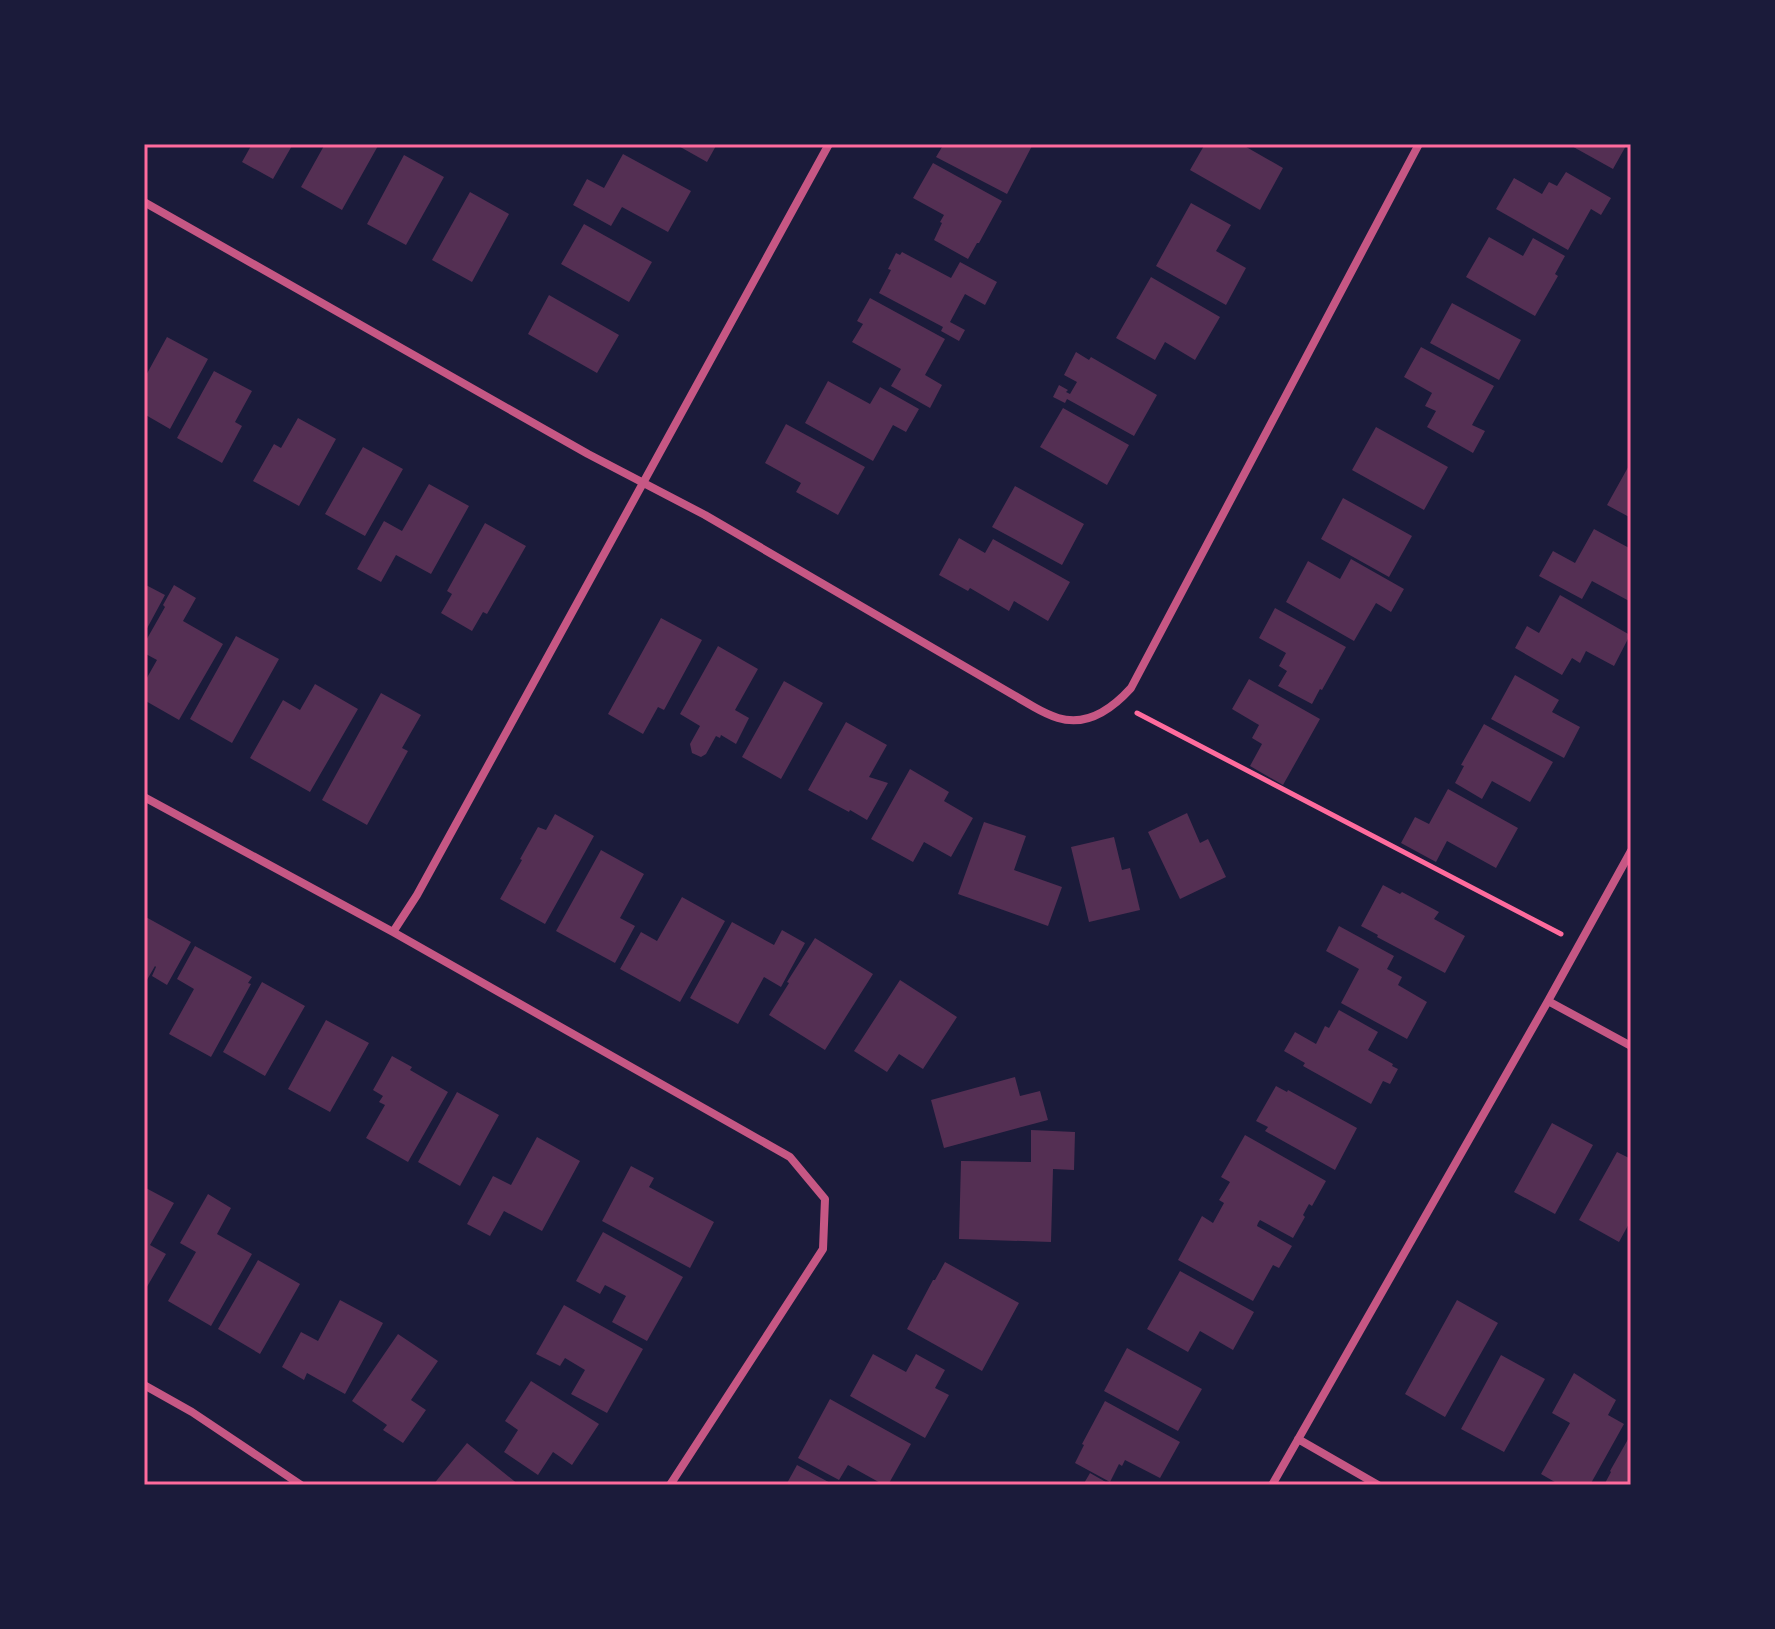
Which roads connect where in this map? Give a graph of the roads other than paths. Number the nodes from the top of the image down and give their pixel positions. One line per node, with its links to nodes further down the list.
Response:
1 (829, 144): 4 (street)
2 (1419, 144): 4 (street)
3 (144, 202): 4 (street)
4 (643, 482): 7 (street)
5 (144, 797): 7 (street)
6 (1631, 851): 8 (street)
7 (393, 932): 13 (street)
8 (1548, 1001): 9 (street); 11 (street)
9 (1631, 1046)
10 (144, 1385): 12 (street)
11 (1298, 1439): 14 (street); 15 (street)
12 (301, 1485)
13 (670, 1485)
14 (1272, 1485)
15 (1378, 1485)

